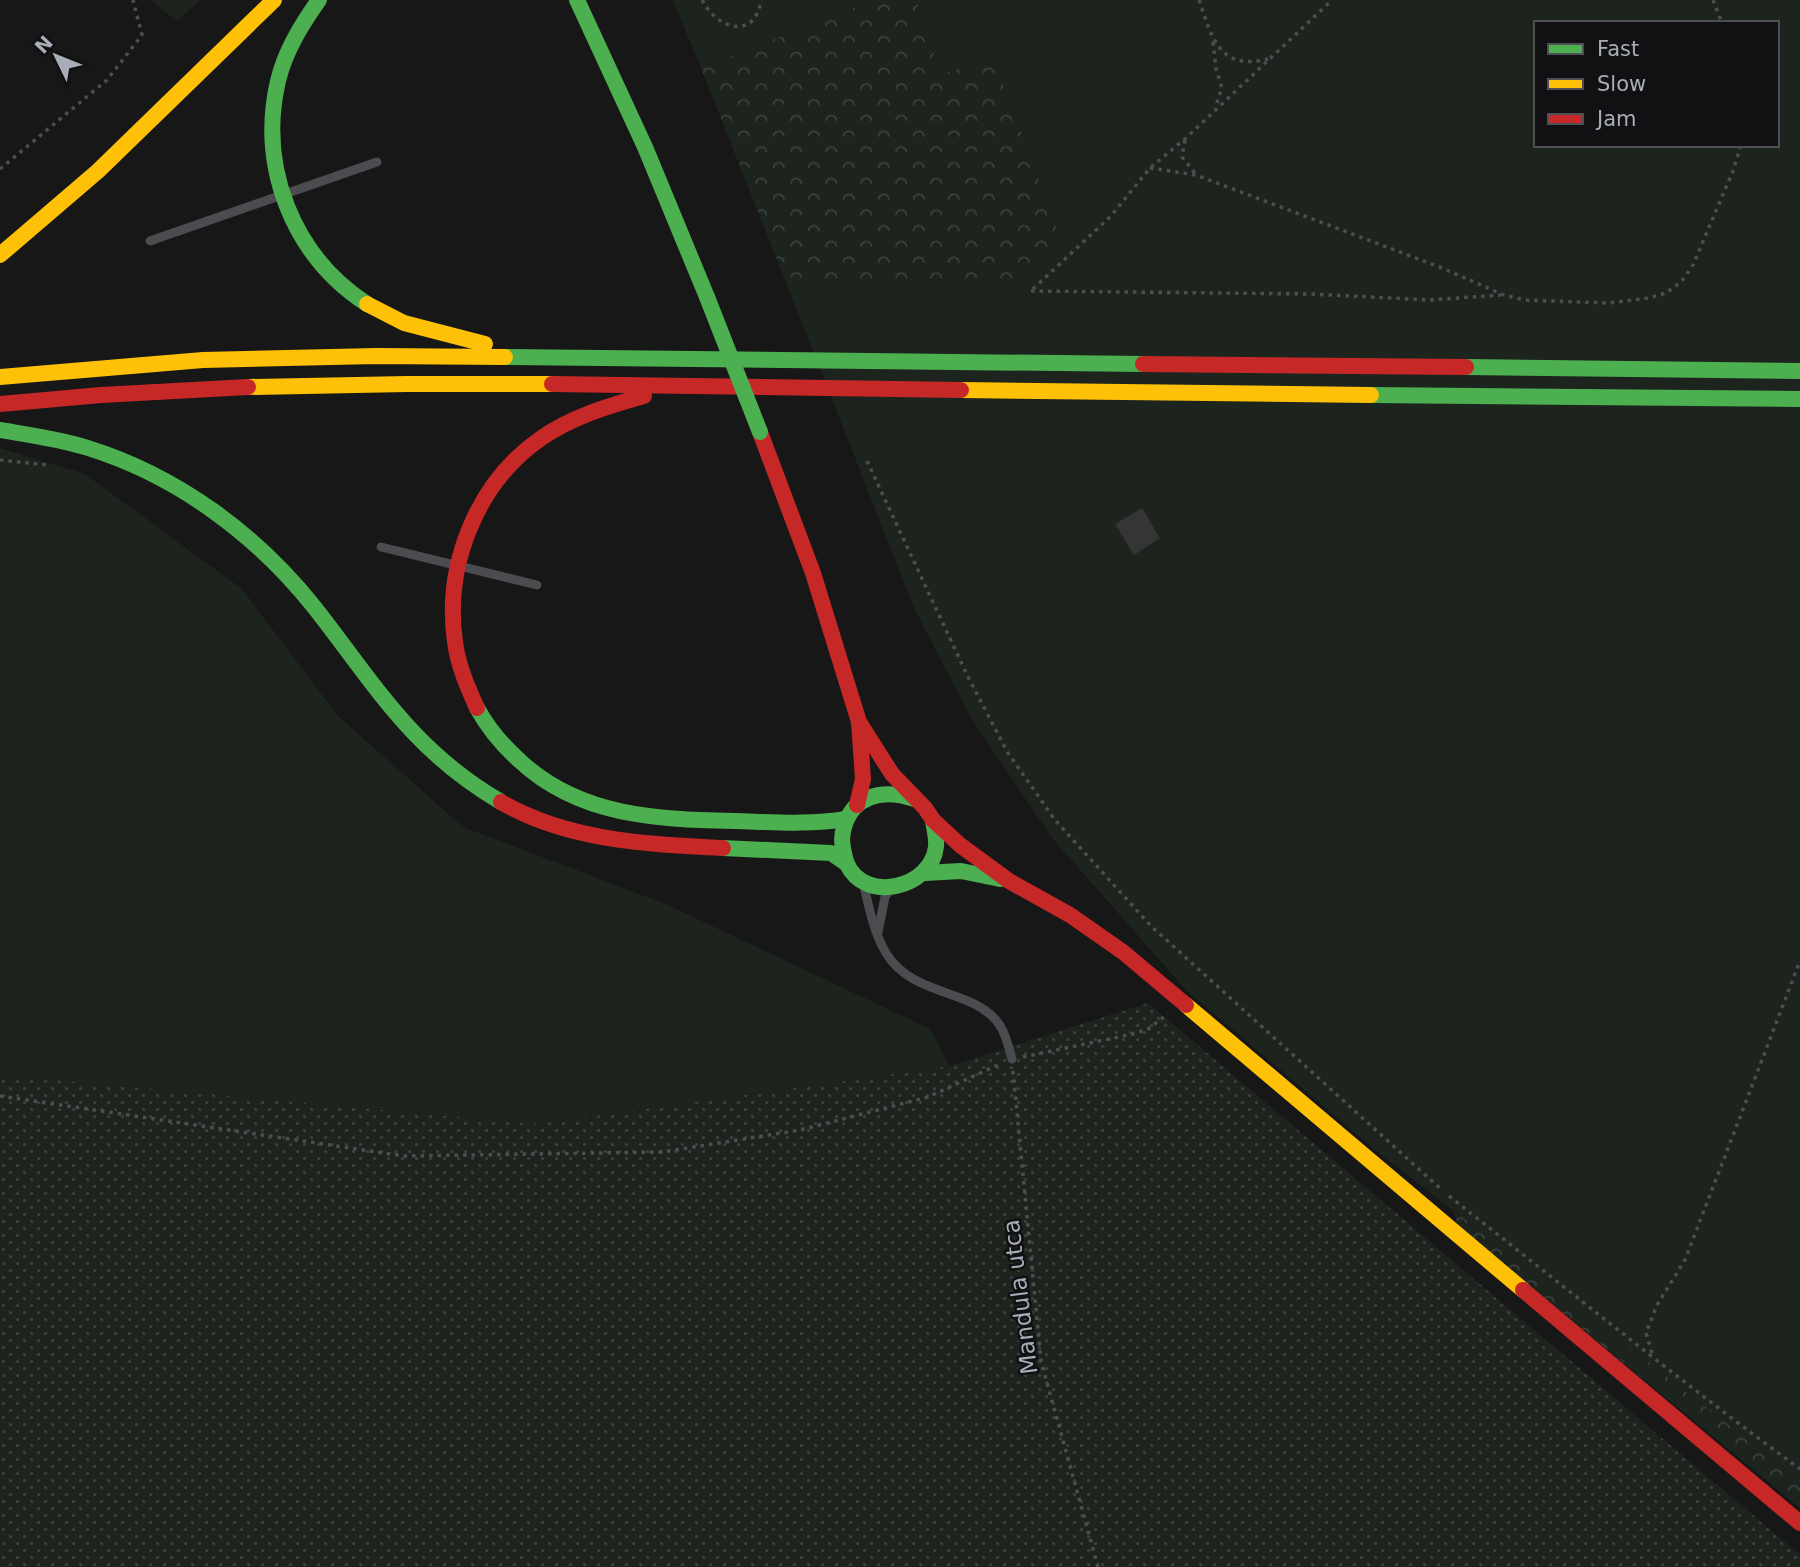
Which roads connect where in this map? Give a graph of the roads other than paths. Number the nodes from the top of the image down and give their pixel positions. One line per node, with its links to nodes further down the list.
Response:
1 (274, 0): 7 (main road)
2 (319, 0): 5 (main road)
3 (577, 0): 18 (main road, bridge)
4 (377, 162): 5 (lane)
5 (281, 195): 6 (lane); 8 (main road)
6 (150, 241)
7 (0, 255)
8 (534, 357): 9 (main road); 10 (main road)
9 (1800, 370)
10 (0, 377)
11 (683, 386): 12 (main road); 13 (main road); 16 (main road)
12 (1800, 400)
13 (0, 404)
14 (0, 430): 23 (main road)
15 (381, 547): 16 (lane)
16 (456, 567): 17 (lane); 21 (main road)
17 (537, 585)
18 (859, 722): 19 (main road); 20 (main road)
19 (914, 799): 20 (main road); 22 (main road)
20 (857, 805): 21 (main road)
21 (846, 819): 23 (main road)
22 (933, 820): 24 (main road); 26 (main road)
23 (847, 864): 25 (main road)
24 (925, 873): 26 (main road); 27 (main road)
25 (862, 881): 27 (main road); 28 (lane)
26 (1009, 881): 30 (main road)
27 (890, 889): 28 (lane)
28 (877, 934): 29 (lane)
29 (1012, 1059)
30 (1800, 1523)

